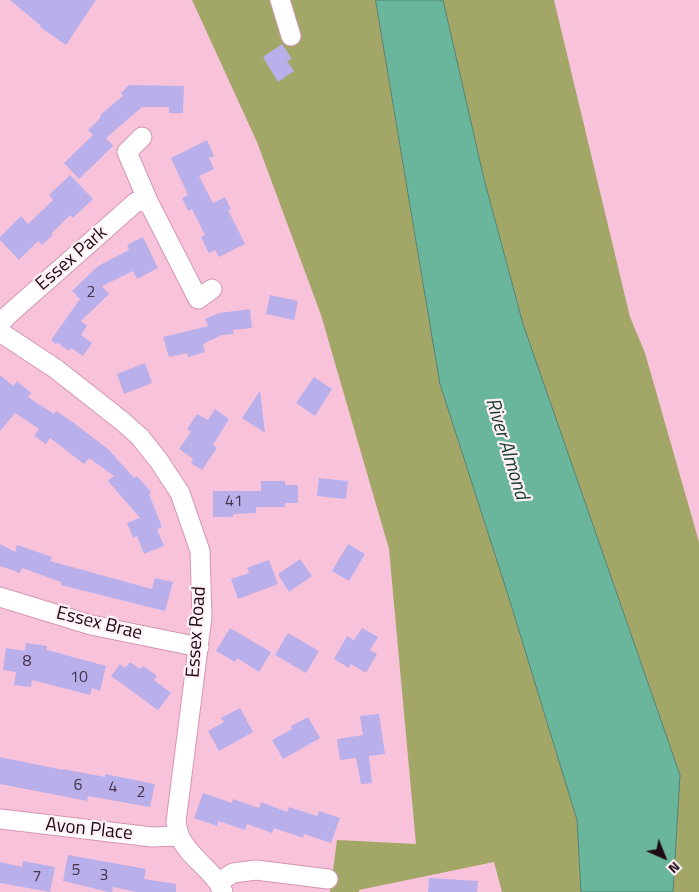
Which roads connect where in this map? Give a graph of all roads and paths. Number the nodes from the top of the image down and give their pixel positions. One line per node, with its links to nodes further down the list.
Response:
1 (280, 0): 2 (street)
2 (291, 36)
3 (142, 137): 4 (street)
4 (148, 202): 5 (street); 6 (street, Essex Park)
5 (199, 300)
6 (0, 324)
7 (0, 332): 9 (street, Essex Road)
8 (0, 597): 9 (street, Essex Brae)
9 (199, 647): 11 (street, Essex Road)
10 (0, 819): 11 (street, Avon Place)
11 (179, 836): 13 (street)
12 (328, 879): 13 (street)
13 (221, 887)

